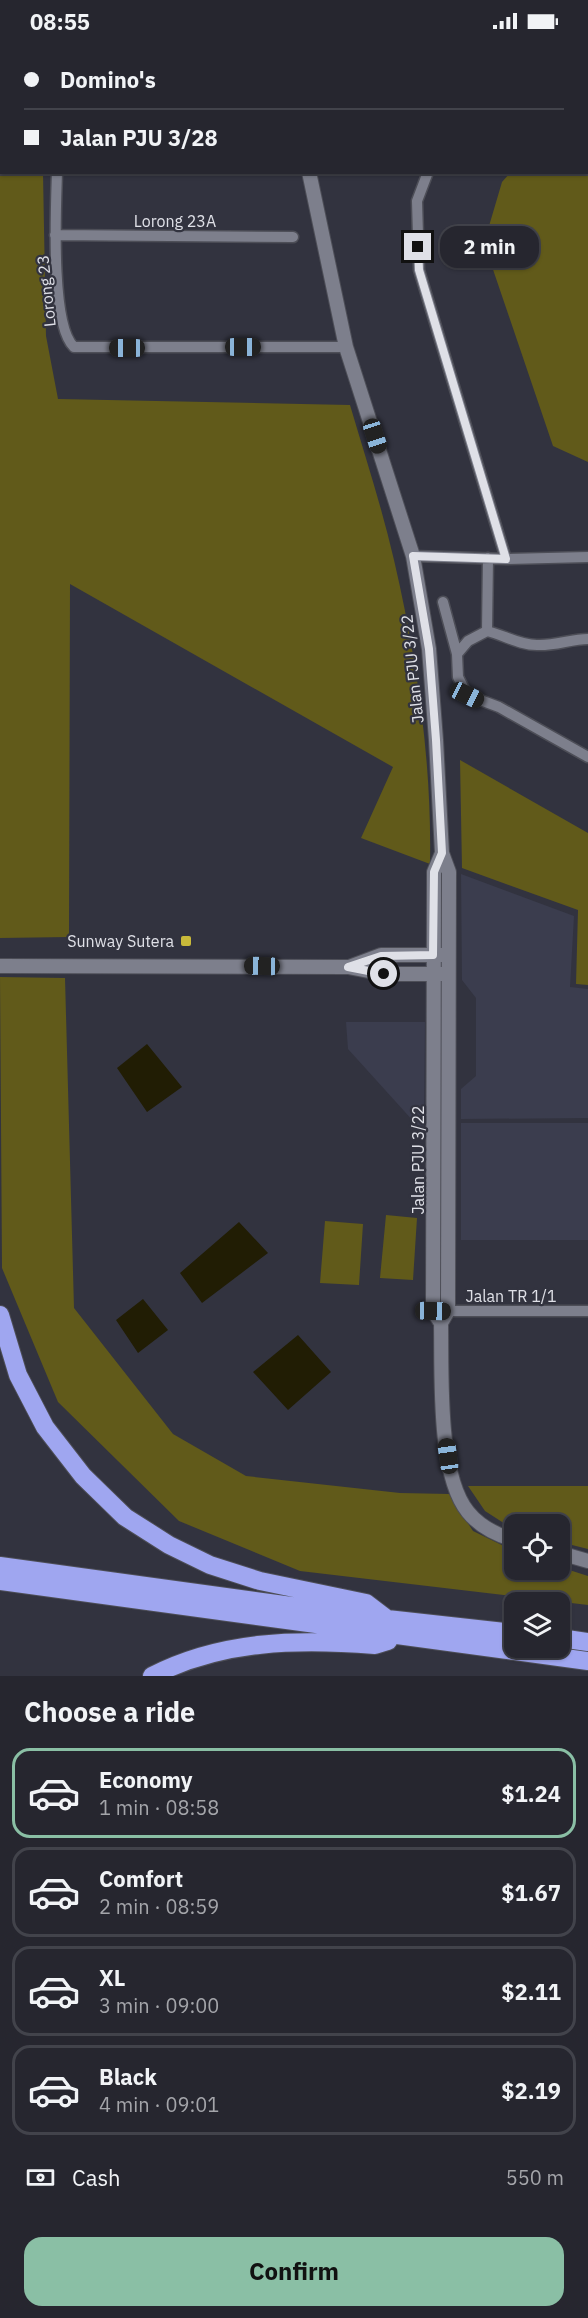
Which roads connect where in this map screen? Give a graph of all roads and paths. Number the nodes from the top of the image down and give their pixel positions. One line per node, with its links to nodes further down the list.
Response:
1 (57, 174): 4 (street, Lorong 23)
2 (309, 174): 6 (street, Jalan PJU 3/22)
3 (427, 174): 10 (street)
4 (56, 235): 5 (street, Lorong 23A); 6 (street, Lorong 23)
5 (293, 237)
6 (346, 347): 7 (street, Jalan PJU 3/22)
7 (413, 556): 9 (street); 16 (street, Jalan PJU 3/22)
8 (588, 557): 10 (street)
9 (488, 558): 10 (street); 12 (street)
10 (506, 559)
11 (443, 602): 14 (street)
12 (487, 632): 13 (street); 14 (street)
13 (588, 639)
14 (457, 654): 15 (street)
15 (588, 757)
16 (442, 853): 17 (street, Jalan PJU 3/22); 18 (street, Jalan PJU 3/22)
17 (433, 955): 18 (street); 20 (street); 22 (street, Jalan PJU 3/22)
18 (450, 955): 21 (street, Jalan PJU 3/22)
19 (0, 966): 20 (street)
20 (348, 967): 22 (street)
21 (450, 974): 22 (street); 25 (street, Jalan PJU 3/22)
22 (433, 975): 25 (street, Jalan PJU 3/22)
23 (588, 1311): 25 (street, Jalan TR 1/1)
24 (0, 1315): 31 (highway)
25 (444, 1317): 26 (street, Jalan PJU 3/22)
26 (504, 1537)
27 (570, 1556): 28 (street)
28 (588, 1561)
29 (0, 1566): 31 (highway)
30 (0, 1581): 33 (highway)
31 (387, 1619): 32 (highway)
32 (504, 1632)
33 (401, 1636): 36 (highway); 37 (highway)
34 (570, 1639): 35 (highway)
35 (588, 1642)
36 (588, 1661)
37 (152, 1676)

